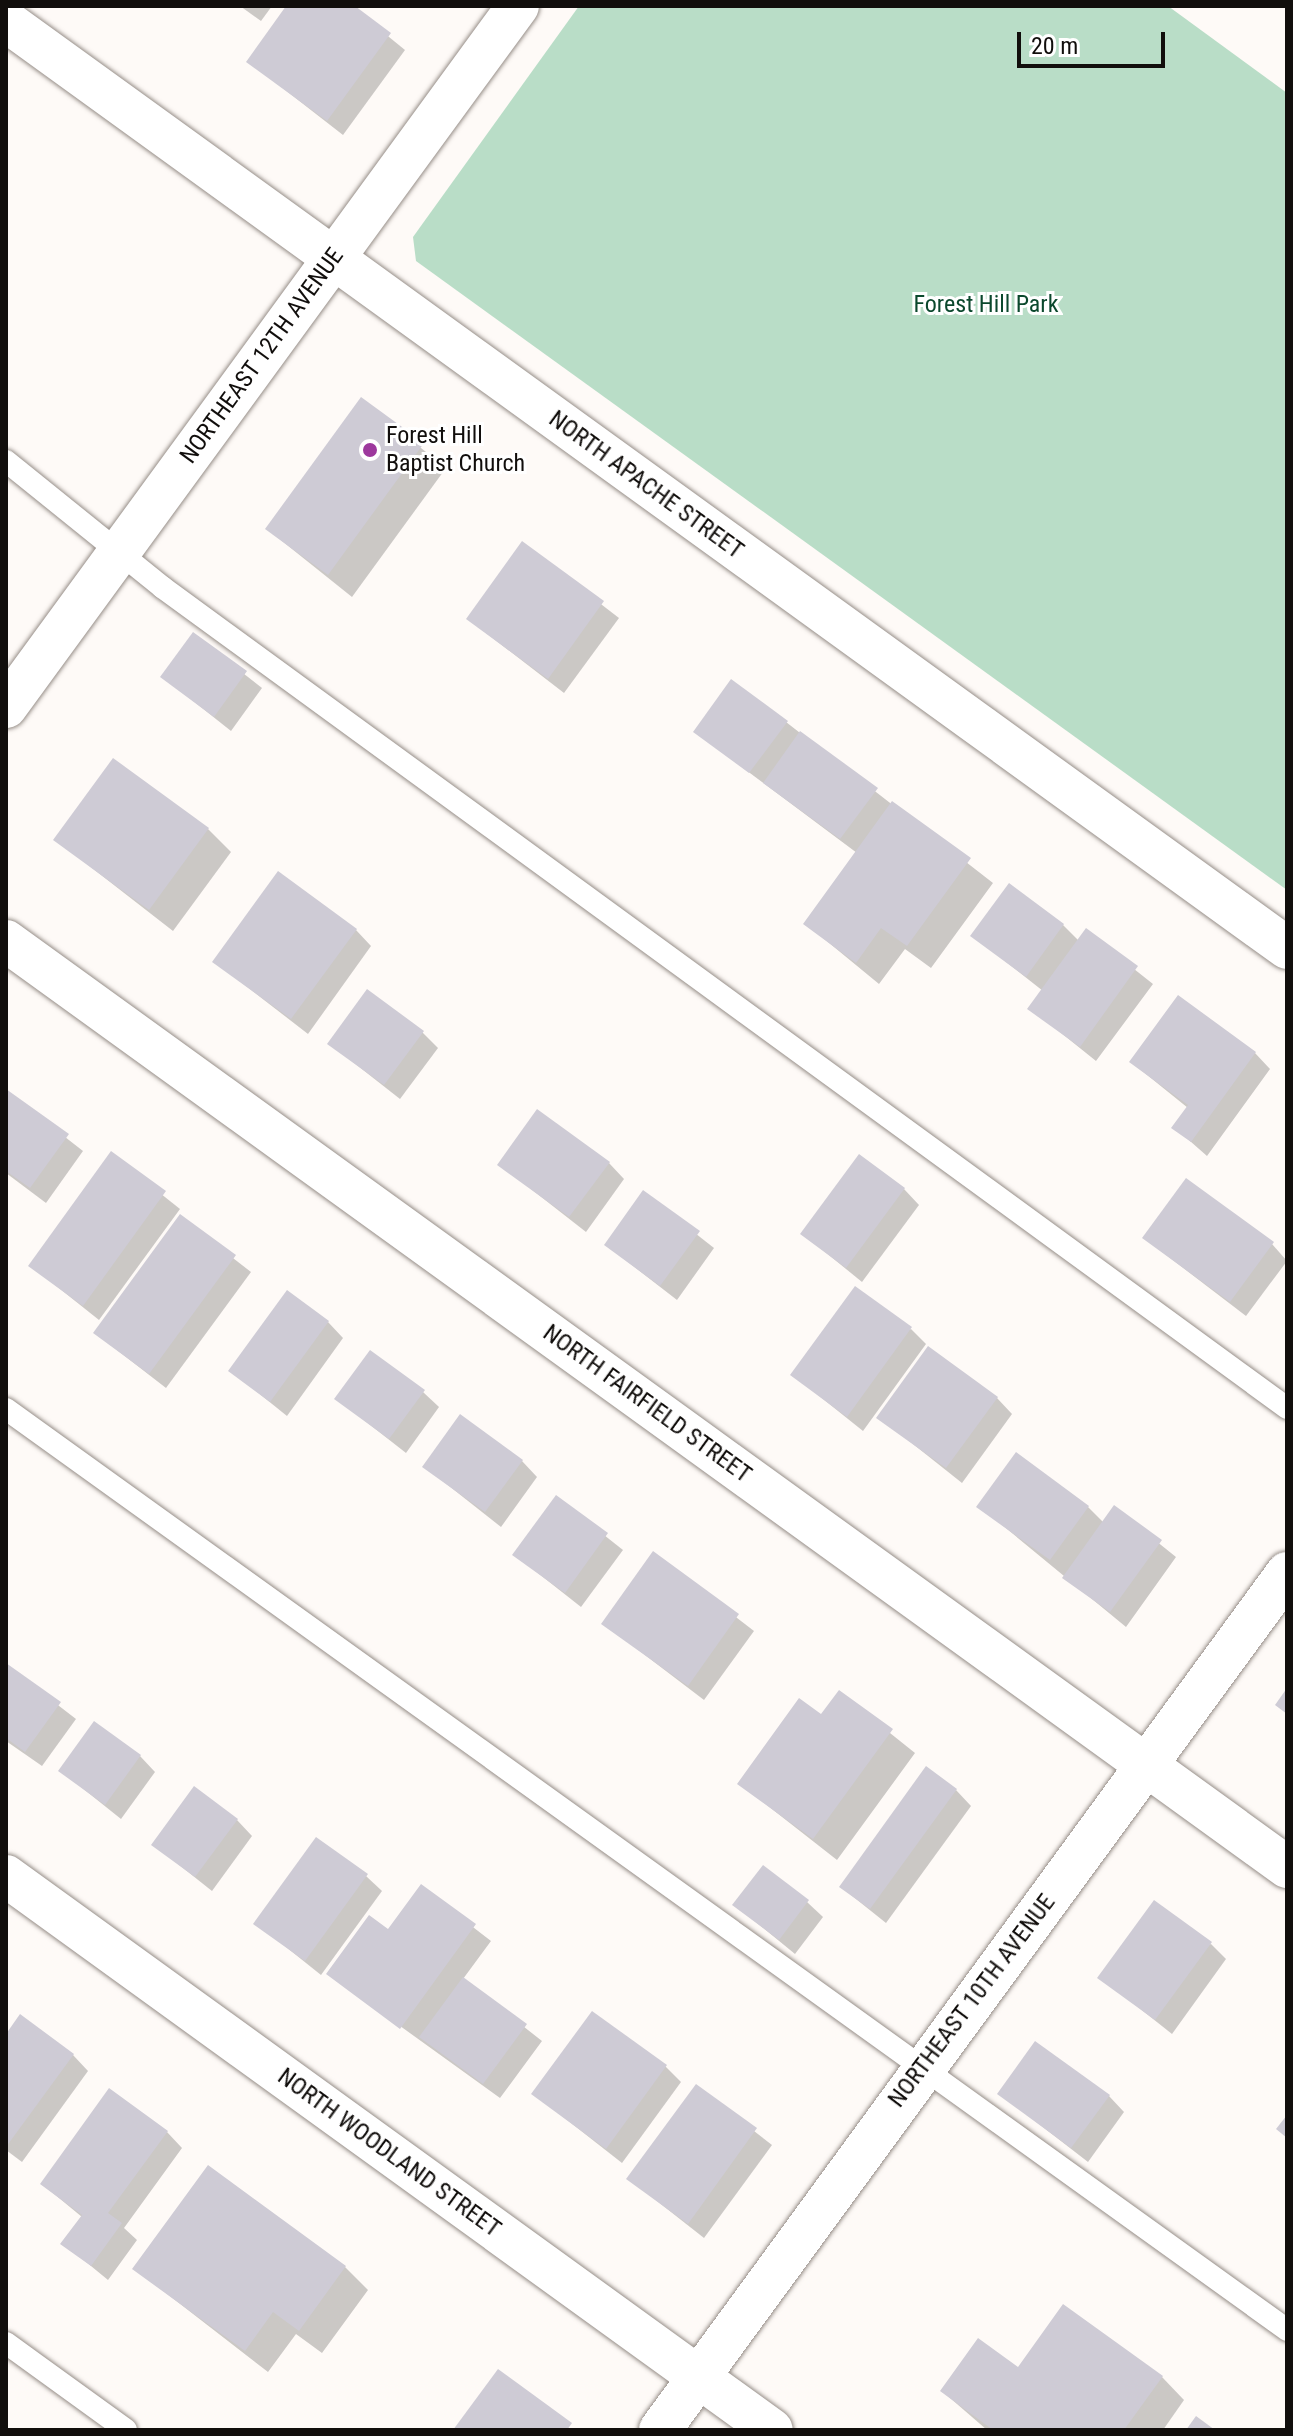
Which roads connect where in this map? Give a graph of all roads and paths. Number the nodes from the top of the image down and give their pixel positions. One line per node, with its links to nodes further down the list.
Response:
1 (518, 6): 3 (street, NORTHEAST 12TH AVENUE)
2 (6, 21): 3 (street, NORTH APACHE STREET)
3 (334, 259): 5 (street, NORTHEAST 12TH AVENUE); 8 (street, NORTH APACHE STREET)
4 (6, 461): 5 (lane)
5 (119, 548): 6 (street, NORTHEAST 12TH AVENUE); 9 (lane)
6 (6, 707)
7 (6, 941): 12 (street, NORTH FAIRFIELD STREET)
8 (1287, 948)
9 (1287, 1408)
10 (6, 1409): 15 (lane)
11 (1287, 1573): 12 (street, NORTHEAST 10TH AVENUE)
12 (1147, 1766): 13 (street, NORTH FAIRFIELD STREET); 15 (street, NORTHEAST 10TH AVENUE)
13 (1287, 1867)
14 (6, 1876): 18 (street, NORTH WOODLAND STREET)
15 (920, 2070): 16 (lane); 18 (street, NORTHEAST 10TH AVENUE)
16 (1287, 2330)
17 (6, 2343): 19 (lane)
18 (698, 2377): 20 (street, NORTHEAST 10TH AVENUE); 21 (street, NORTH WOODLAND STREET)
19 (126, 2430)
20 (660, 2430)
21 (772, 2430)

